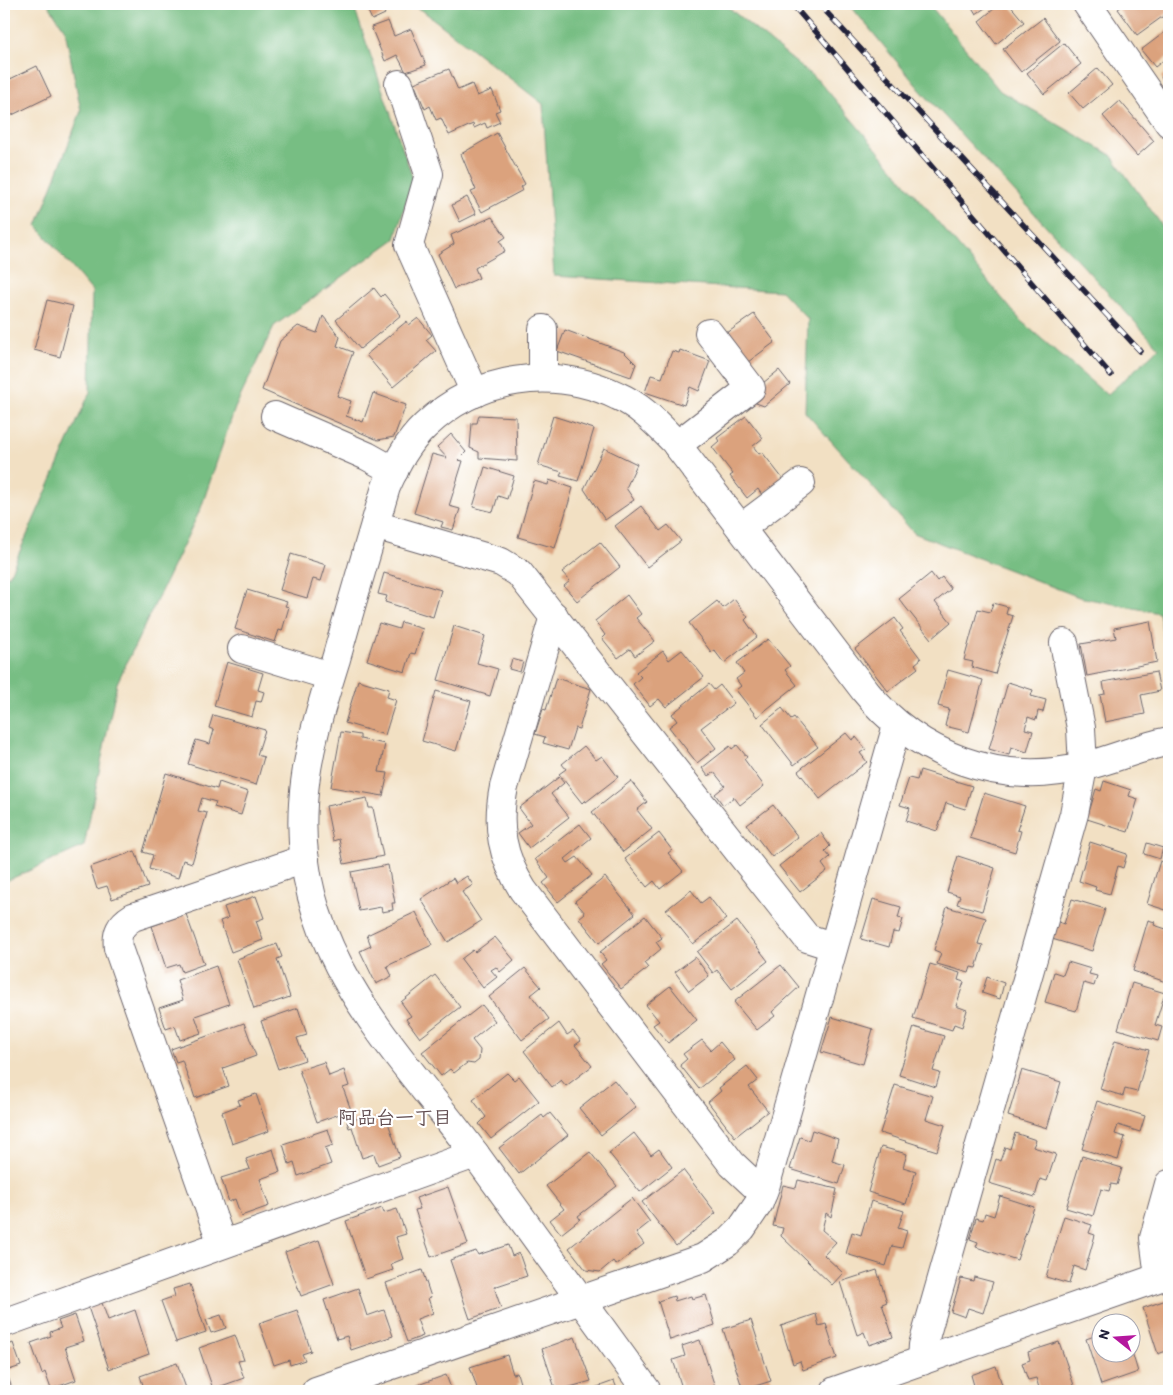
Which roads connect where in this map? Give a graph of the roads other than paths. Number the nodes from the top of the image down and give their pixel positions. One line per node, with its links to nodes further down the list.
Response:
1 (1087, 4): 3 (street)
2 (399, 84): 7 (street)
3 (1169, 123)
4 (543, 329): 6 (street)
5 (708, 334): 9 (street)
6 (543, 378): 7 (street); 9 (street)
7 (475, 393): 10 (street)
8 (275, 416): 10 (street)
9 (677, 445): 13 (street)
10 (394, 471): 12 (street)
11 (801, 483): 13 (street)
12 (375, 525): 14 (street); 17 (street)
13 (741, 528): 18 (street)
14 (554, 616): 22 (street); 25 (street)
15 (1064, 643): 20 (street)
16 (242, 649): 17 (street)
17 (330, 676): 21 (street)
18 (898, 725): 20 (street); 22 (street)
19 (1169, 740): 20 (street)
20 (1083, 767): 30 (street)
21 (305, 860): 23 (street); 26 (street)
22 (832, 946): 25 (street)
23 (475, 1154): 26 (street); 28 (street)
24 (1169, 1184): 27 (street)
25 (762, 1193): 28 (street)
26 (222, 1244): 29 (street)
27 (1164, 1275): 30 (street)
28 (580, 1298): 31 (street); 32 (street)
29 (4, 1323)
30 (922, 1361): 33 (street)
31 (316, 1391)
32 (647, 1391)
33 (835, 1391)

